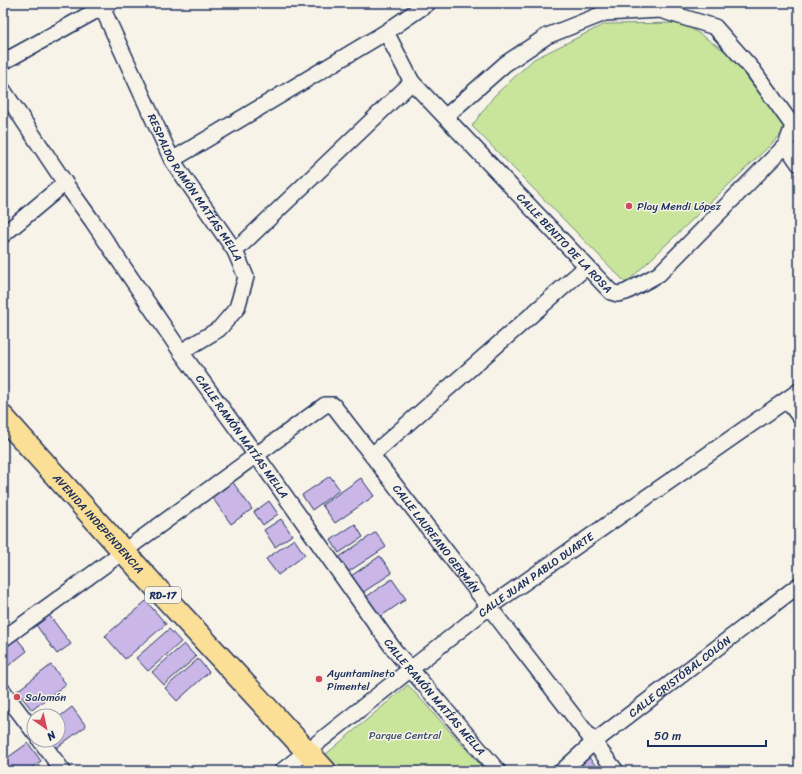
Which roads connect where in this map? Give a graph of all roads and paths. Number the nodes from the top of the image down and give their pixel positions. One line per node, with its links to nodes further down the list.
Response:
1 (617, 3): 4 (street)
2 (104, 4): 6 (street); 11 (street, RESPALDO RAMÓN MATÍAS MELLA)
3 (422, 5): 5 (street)
4 (605, 13): 9 (street); 10 (street)
5 (386, 32): 7 (street, CALLE BENITO DE LA ROSA); 11 (street)
6 (3, 62)
7 (412, 82): 9 (street, CALLE BENITO DE LA ROSA); 15 (street)
8 (3, 90): 13 (street, CALLE RAMÓN MATÍAS MELLA)
9 (444, 117): 16 (street, CALLE BENITO DE LA ROSA)
10 (786, 145): 12 (street); 16 (street, CALLE BENITO DE LA ROSA)
11 (172, 160): 15 (street, RESPALDO RAMÓN MATÍAS MELLA)
12 (799, 164)
13 (65, 183): 14 (street); 17 (street, CALLE RAMÓN MATÍAS MELLA)
14 (3, 235)
15 (234, 251): 17 (street, RESPALDO RAMÓN MATÍAS MELLA)
16 (586, 267): 22 (street)
17 (181, 352): 21 (street, CALLE RAMÓN MATÍAS MELLA)
18 (793, 396): 19 (street); 25 (street, CALLE JUAN PABLO DUARTE)
19 (799, 416)
20 (3, 417): 23 (main road, AVENIDA INDEPENDENCIA / RD-17)
21 (256, 455): 22 (street, CALLE LAUREANO GERMÁN); 23 (street); 27 (street, CALLE RAMÓN MATÍAS MELLA)
22 (372, 455): 25 (street, CALLE LAUREANO GERMÁN)
23 (124, 551): 26 (street); 32 (main road, AVENIDA INDEPENDENCIA / RD-17)
24 (799, 585): 30 (street, CALLE CRISTÓBAL COLÓN)
25 (489, 607): 27 (street, CALLE JUAN PABLO DUARTE); 30 (street, CALLE LAUREANO GERMÁN)
26 (3, 639)
27 (410, 669): 32 (street, CALLE JUAN PABLO DUARTE); 36 (street, CALLE RAMÓN MATÍAS MELLA)
28 (3, 691): 29 (street)
29 (26, 721)
30 (594, 742): 37 (street, CALLE CRISTÓBAL COLÓN); 38 (street, CALLE LAUREANO GERMÁN)
31 (46, 748): 33 (street)
32 (307, 752): 34 (street, CALLE JUAN PABLO DUARTE); 35 (main road, AVENIDA INDEPENDENCIA / RD-17)
33 (63, 771)
34 (282, 771)
35 (325, 771)
36 (498, 771)
37 (562, 771)
38 (616, 771)

